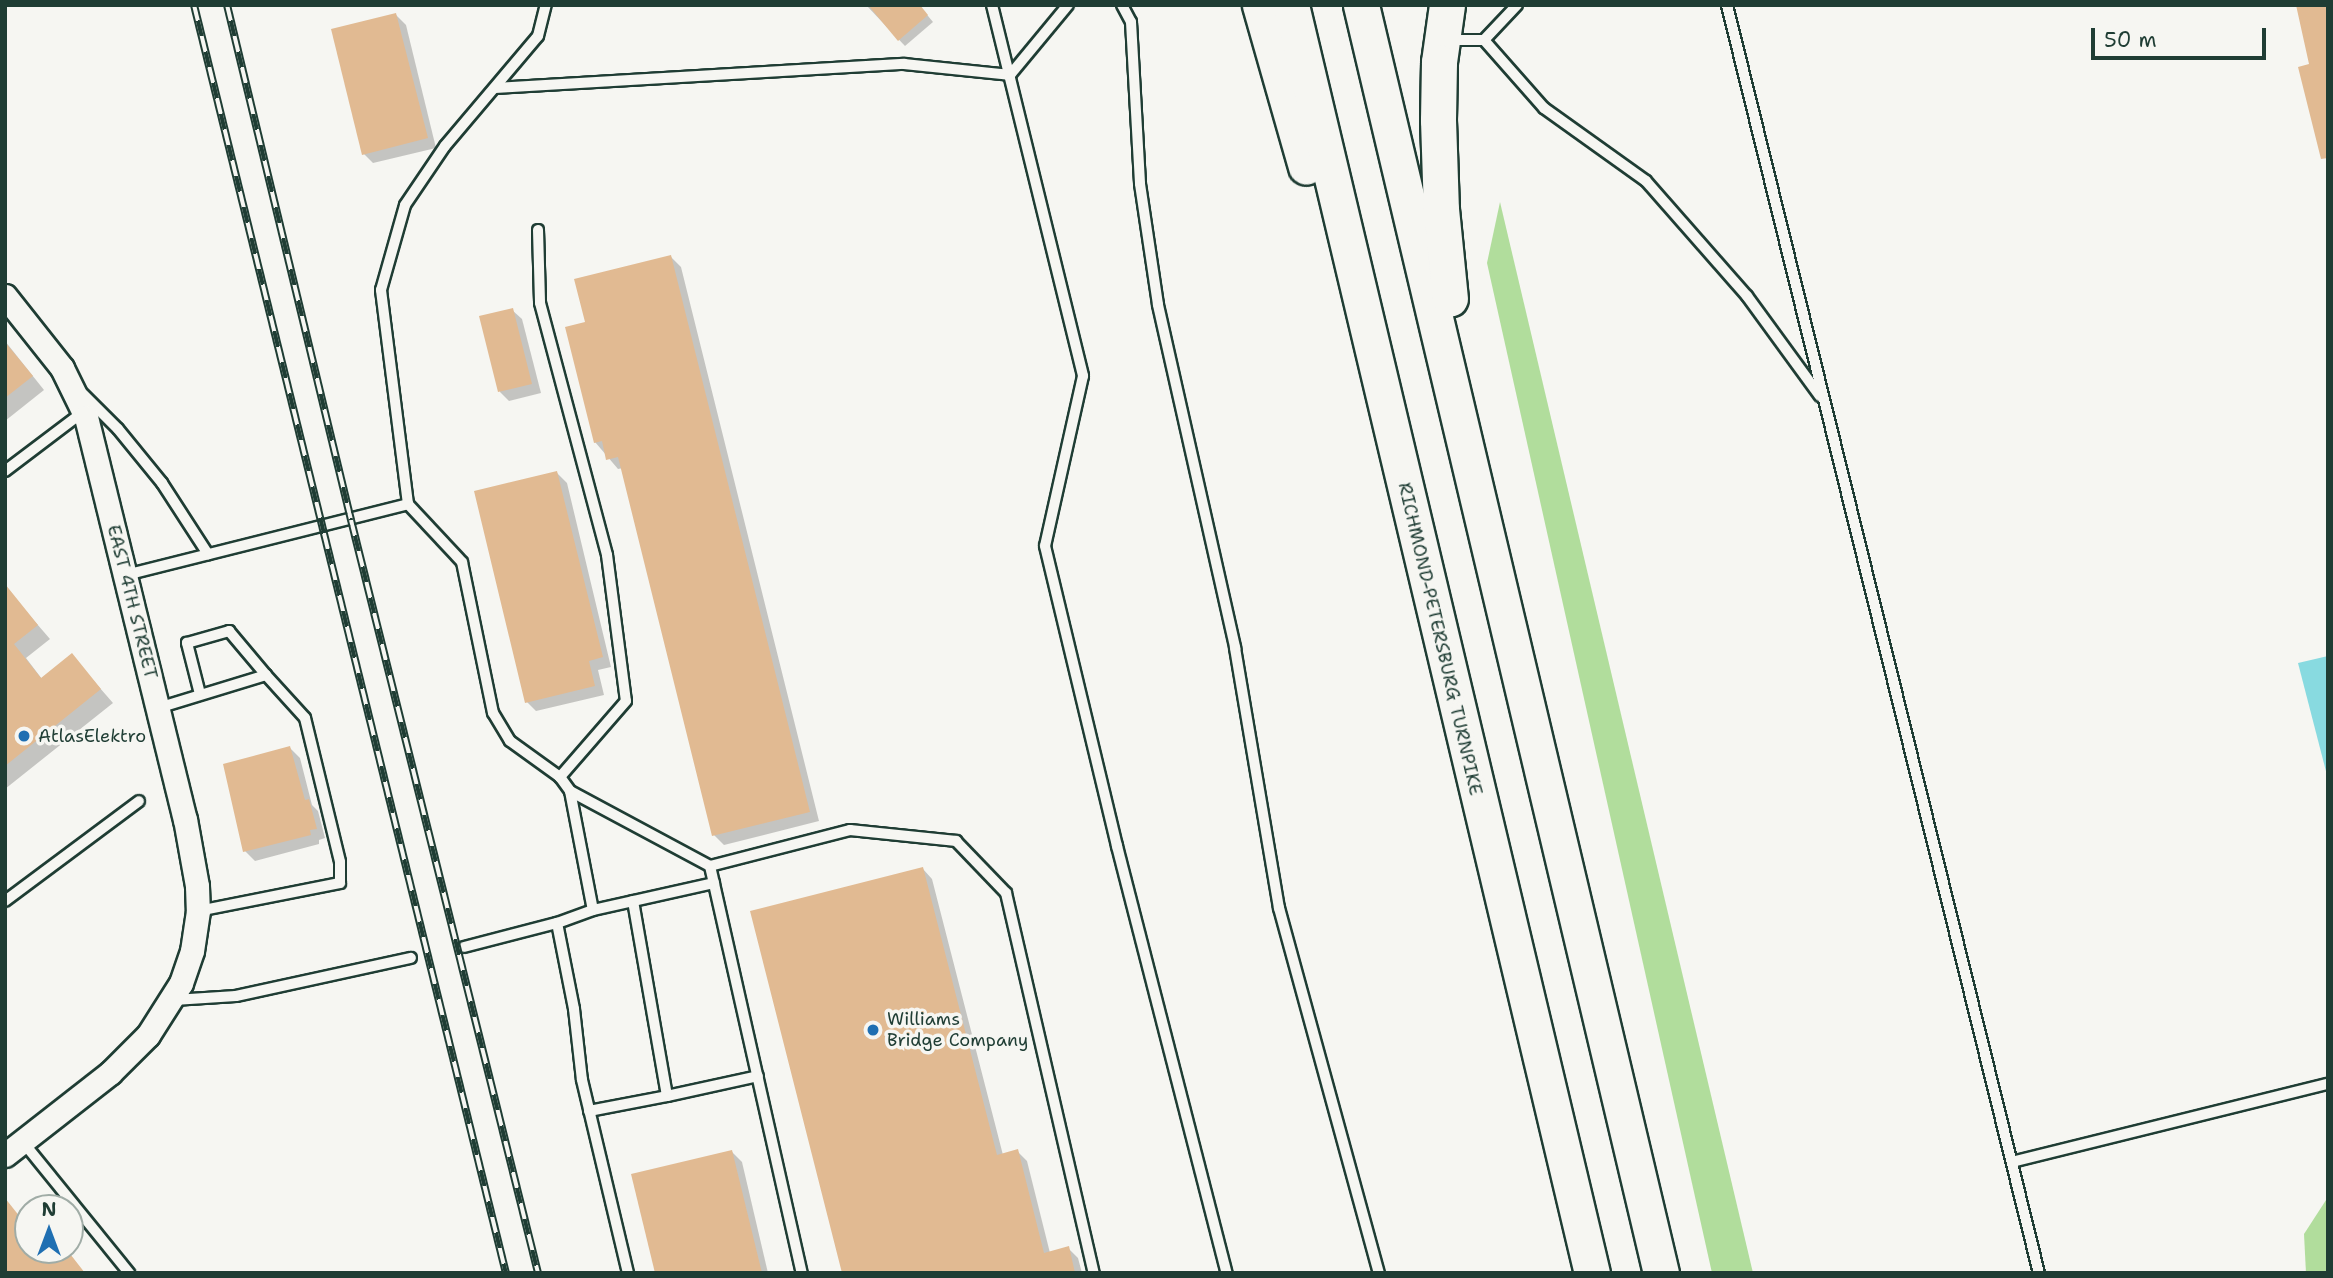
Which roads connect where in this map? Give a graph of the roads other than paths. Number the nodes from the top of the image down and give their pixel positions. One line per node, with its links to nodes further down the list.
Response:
1 (546, 5): 14 (lane)
2 (992, 5): 13 (lane)
3 (1068, 5): 13 (lane)
4 (1122, 5): 53 (lane)
5 (1260, 5): 18 (highway)
6 (1291, 5): 18 (highway, RICHMOND-PETERSBURG TURNPIKE)
7 (1361, 5): 23 (highway)
8 (1447, 5): 11 (highway)
9 (1517, 5): 12 (lane)
10 (1727, 5): 19 (lane)
11 (1442, 40): 12 (lane); 23 (highway)
12 (1484, 40): 19 (lane)
13 (1010, 75): 14 (lane); 52 (lane)
14 (495, 88): 22 (lane)
15 (538, 230): 29 (lane)
16 (5, 296): 17 (street, EAST 4TH STREET)
17 (73, 384): 20 (street, EAST 4TH STREET); 24 (lane)
18 (1382, 399): 54 (highway, RICHMOND-PETERSBURG TURNPIKE)
19 (1824, 401): 47 (lane)
20 (84, 411): 21 (lane); 25 (street, EAST 4TH STREET)
21 (5, 471)
22 (408, 504): 24 (lane); 29 (lane)
23 (1479, 504): 55 (highway)
24 (208, 554): 25 (lane)
25 (127, 575): 28 (street, EAST 4TH STREET)
26 (266, 675): 27 (lane); 27 (lane); 37 (lane)
27 (201, 694): 28 (lane)
28 (158, 708): 37 (street, EAST 4TH STREET)
29 (560, 777): 30 (lane)
30 (570, 791): 32 (lane); 36 (lane)
31 (139, 801): 34 (lane)
32 (710, 866): 33 (lane); 51 (lane)
33 (714, 883): 35 (lane); 42 (lane)
34 (5, 901)
35 (633, 901): 36 (lane); 44 (lane)
36 (593, 910): 38 (lane)
37 (197, 922): 41 (street)
38 (556, 923): 39 (lane); 45 (lane)
39 (464, 947)
40 (411, 958): 41 (lane)
41 (173, 1000): 46 (street)
42 (758, 1076): 44 (lane); 50 (lane)
43 (2328, 1084): 47 (lane)
44 (667, 1096): 45 (lane)
45 (589, 1111): 49 (lane)
46 (14, 1148): 48 (lane)
47 (2012, 1162): 56 (lane)
48 (129, 1273)
49 (628, 1273)
50 (802, 1273)
51 (1094, 1273)
52 (1227, 1273)
53 (1379, 1273)
54 (1592, 1273)
55 (1661, 1273)
56 (2039, 1273)

